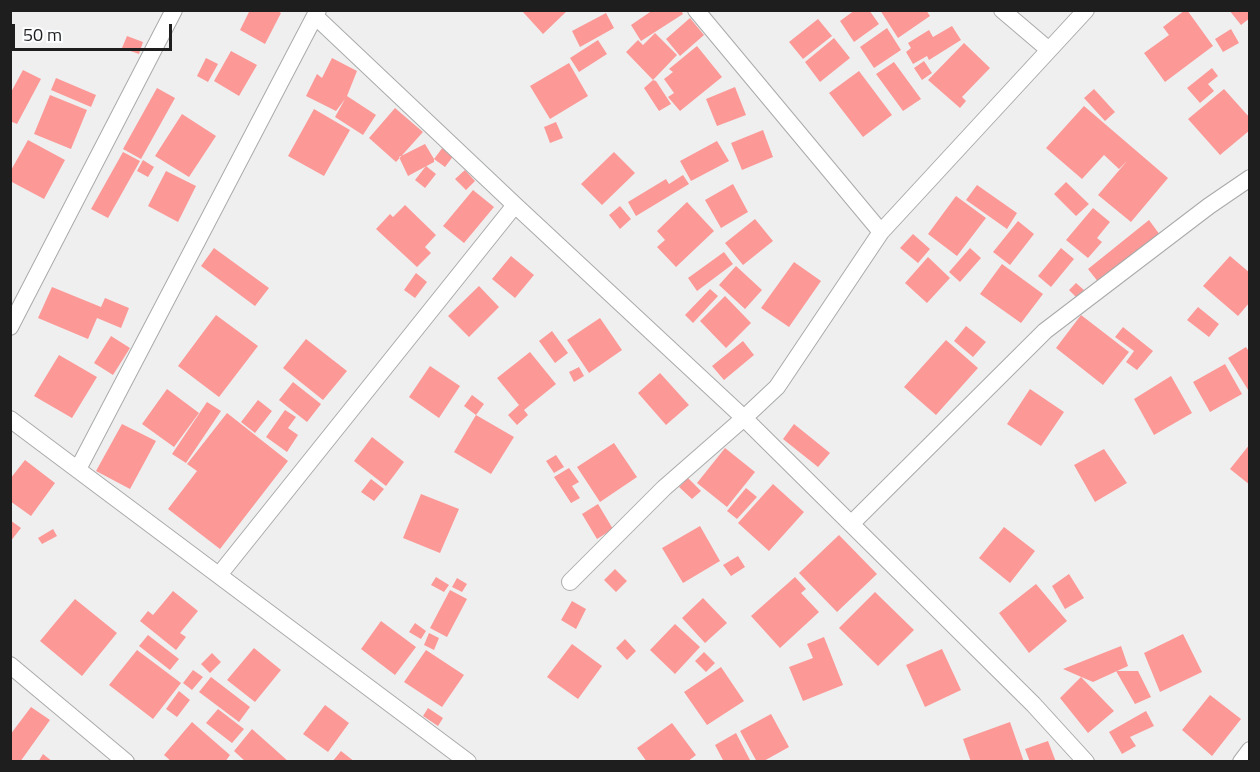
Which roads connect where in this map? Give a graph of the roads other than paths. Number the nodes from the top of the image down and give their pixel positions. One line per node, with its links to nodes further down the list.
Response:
1 (174, 10): 10 (street)
2 (696, 10): 9 (street)
3 (1002, 10): 6 (street)
4 (1086, 10): 6 (street)
5 (317, 13): 8 (street); 13 (street)
6 (1049, 50): 9 (street)
7 (1250, 178): 14 (street)
8 (515, 205): 11 (street); 15 (street)
9 (881, 232): 11 (street)
10 (10, 327)
11 (744, 418): 14 (street); 16 (street)
12 (10, 419): 13 (street)
13 (78, 469): 15 (street)
14 (851, 524): 21 (street)
15 (219, 575): 20 (street)
16 (570, 582)
17 (10, 665): 19 (street)
18 (1250, 750): 22 (street)
19 (126, 762)
20 (468, 762)
21 (1086, 762)
22 (1241, 762)

